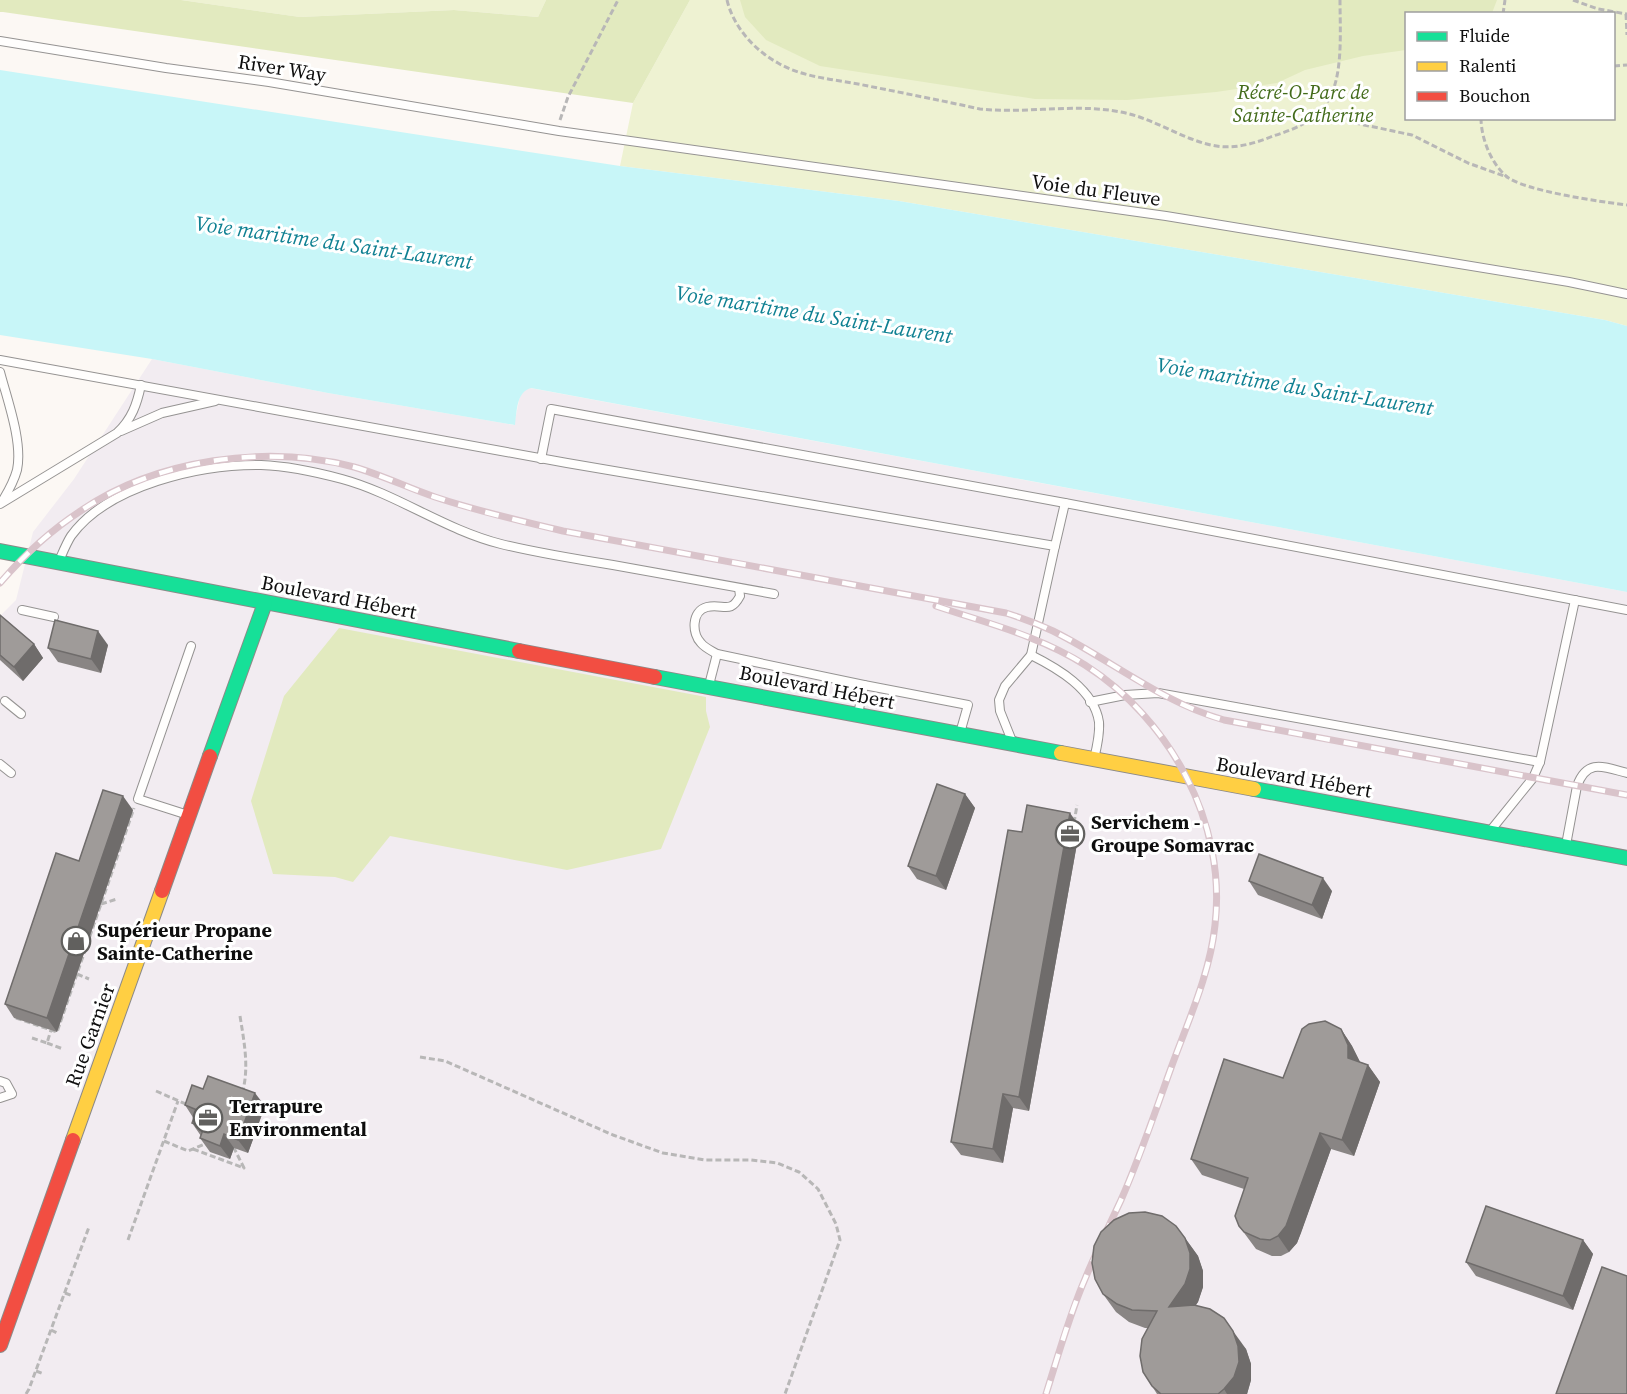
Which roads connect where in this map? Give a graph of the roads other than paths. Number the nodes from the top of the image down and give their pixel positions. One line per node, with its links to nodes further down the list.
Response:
1 (0, 41): 2 (lane, River Way)
2 (559, 131): 3 (lane, Voie du Fleuve)
3 (1627, 294)
4 (0, 360): 6 (lane)
5 (0, 372): 10 (lane)
6 (141, 385): 7 (lane); 8 (lane)
7 (224, 400): 8 (lane); 9 (lane)
8 (117, 433): 10 (lane)
9 (542, 459): 11 (lane); 12 (lane)
10 (1, 502)
11 (1065, 502): 12 (lane); 17 (lane)
12 (1055, 546): 24 (lane)
13 (0, 551): 14 (street, Boulevard Hébert)
14 (58, 562): 15 (lane); 18 (street, Boulevard Hébert)
15 (739, 588): 16 (lane); 23 (lane)
16 (774, 594)
17 (1575, 600): 20 (lane); 34 (lane)
18 (265, 603): 26 (street, Boulevard Hébert); 38 (street, Rue Garnier)
19 (21, 610): 21 (lane)
20 (1627, 610)
21 (54, 617)
22 (191, 646): 38 (lane)
23 (717, 654): 25 (lane); 26 (lane)
24 (1031, 655): 28 (lane); 32 (lane)
25 (864, 685): 30 (lane); 31 (lane)
26 (709, 687): 30 (street, Boulevard Hébert)
27 (5, 701): 29 (lane)
28 (1090, 702): 33 (lane); 34 (lane)
29 (21, 714)
30 (858, 715): 31 (street, Boulevard Hébert)
31 (960, 734): 32 (street, Boulevard Hébert)
32 (1013, 743): 33 (street, Boulevard Hébert)
33 (1094, 759): 39 (street, Boulevard Hébert)
34 (1540, 762): 39 (lane)
35 (0, 764): 36 (lane)
36 (11, 773)
37 (1627, 773): 40 (lane)
38 (190, 816): 44 (street, Rue Garnier)
39 (1489, 833): 40 (street, Boulevard Hébert)
40 (1566, 847): 41 (street, Boulevard Hébert)
41 (1627, 858)
42 (0, 1081): 43 (lane)
43 (0, 1098)
44 (0, 1344)

